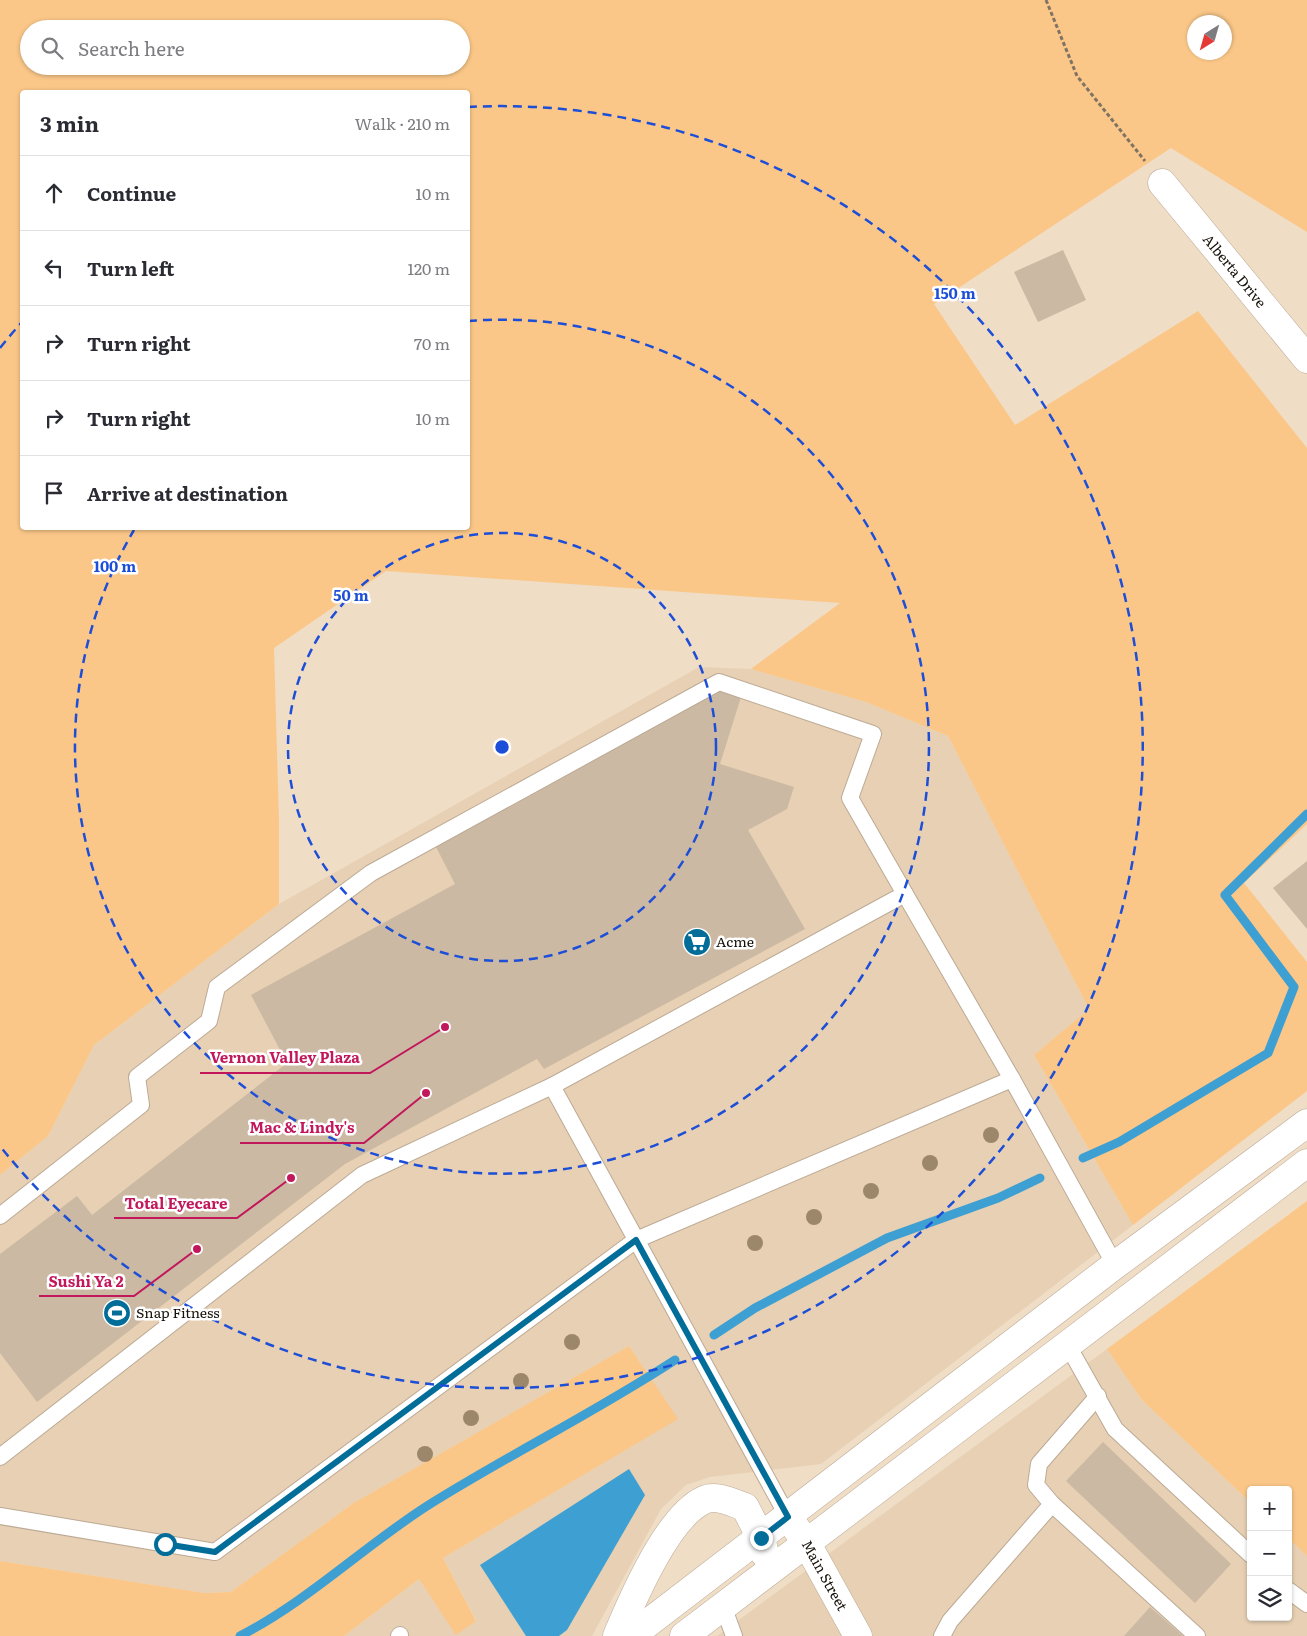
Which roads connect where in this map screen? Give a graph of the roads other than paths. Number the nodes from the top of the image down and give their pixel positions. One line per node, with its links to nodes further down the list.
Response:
1 (1162, 183): 2 (main road, Alberta Drive)
2 (1307, 359)
3 (905, 894): 4 (lane); 5 (lane); 8 (lane)
4 (1012, 1079): 9 (lane); 10 (lane)
5 (552, 1086): 9 (lane); 13 (lane)
6 (1307, 1123): 10 (main road)
7 (1307, 1163): 11 (main road)
8 (0, 1216)
9 (636, 1240): 15 (lane); 16 (lane)
10 (1115, 1265): 16 (main road)
11 (1067, 1344): 12 (lane); 18 (main road)
12 (1098, 1396): 14 (lane); 19 (lane)
13 (0, 1456)
14 (1052, 1504): 29 (lane); 30 (lane)
15 (0, 1516)
16 (788, 1517): 17 (main road); 18 (main road, Main Street)
17 (761, 1538): 20 (main road); 24 (main road); 25 (main road)
18 (806, 1542): 20 (main road); 28 (main road, Main Street)
19 (1247, 1551)
20 (769, 1571): 23 (main road)
21 (1292, 1593): 22 (lane)
22 (1307, 1604)
23 (723, 1606): 26 (main road); 27 (lane)
24 (617, 1636)
25 (631, 1636)
26 (684, 1636)
27 (734, 1636)
28 (858, 1636)
29 (942, 1636)
30 (1196, 1636)

